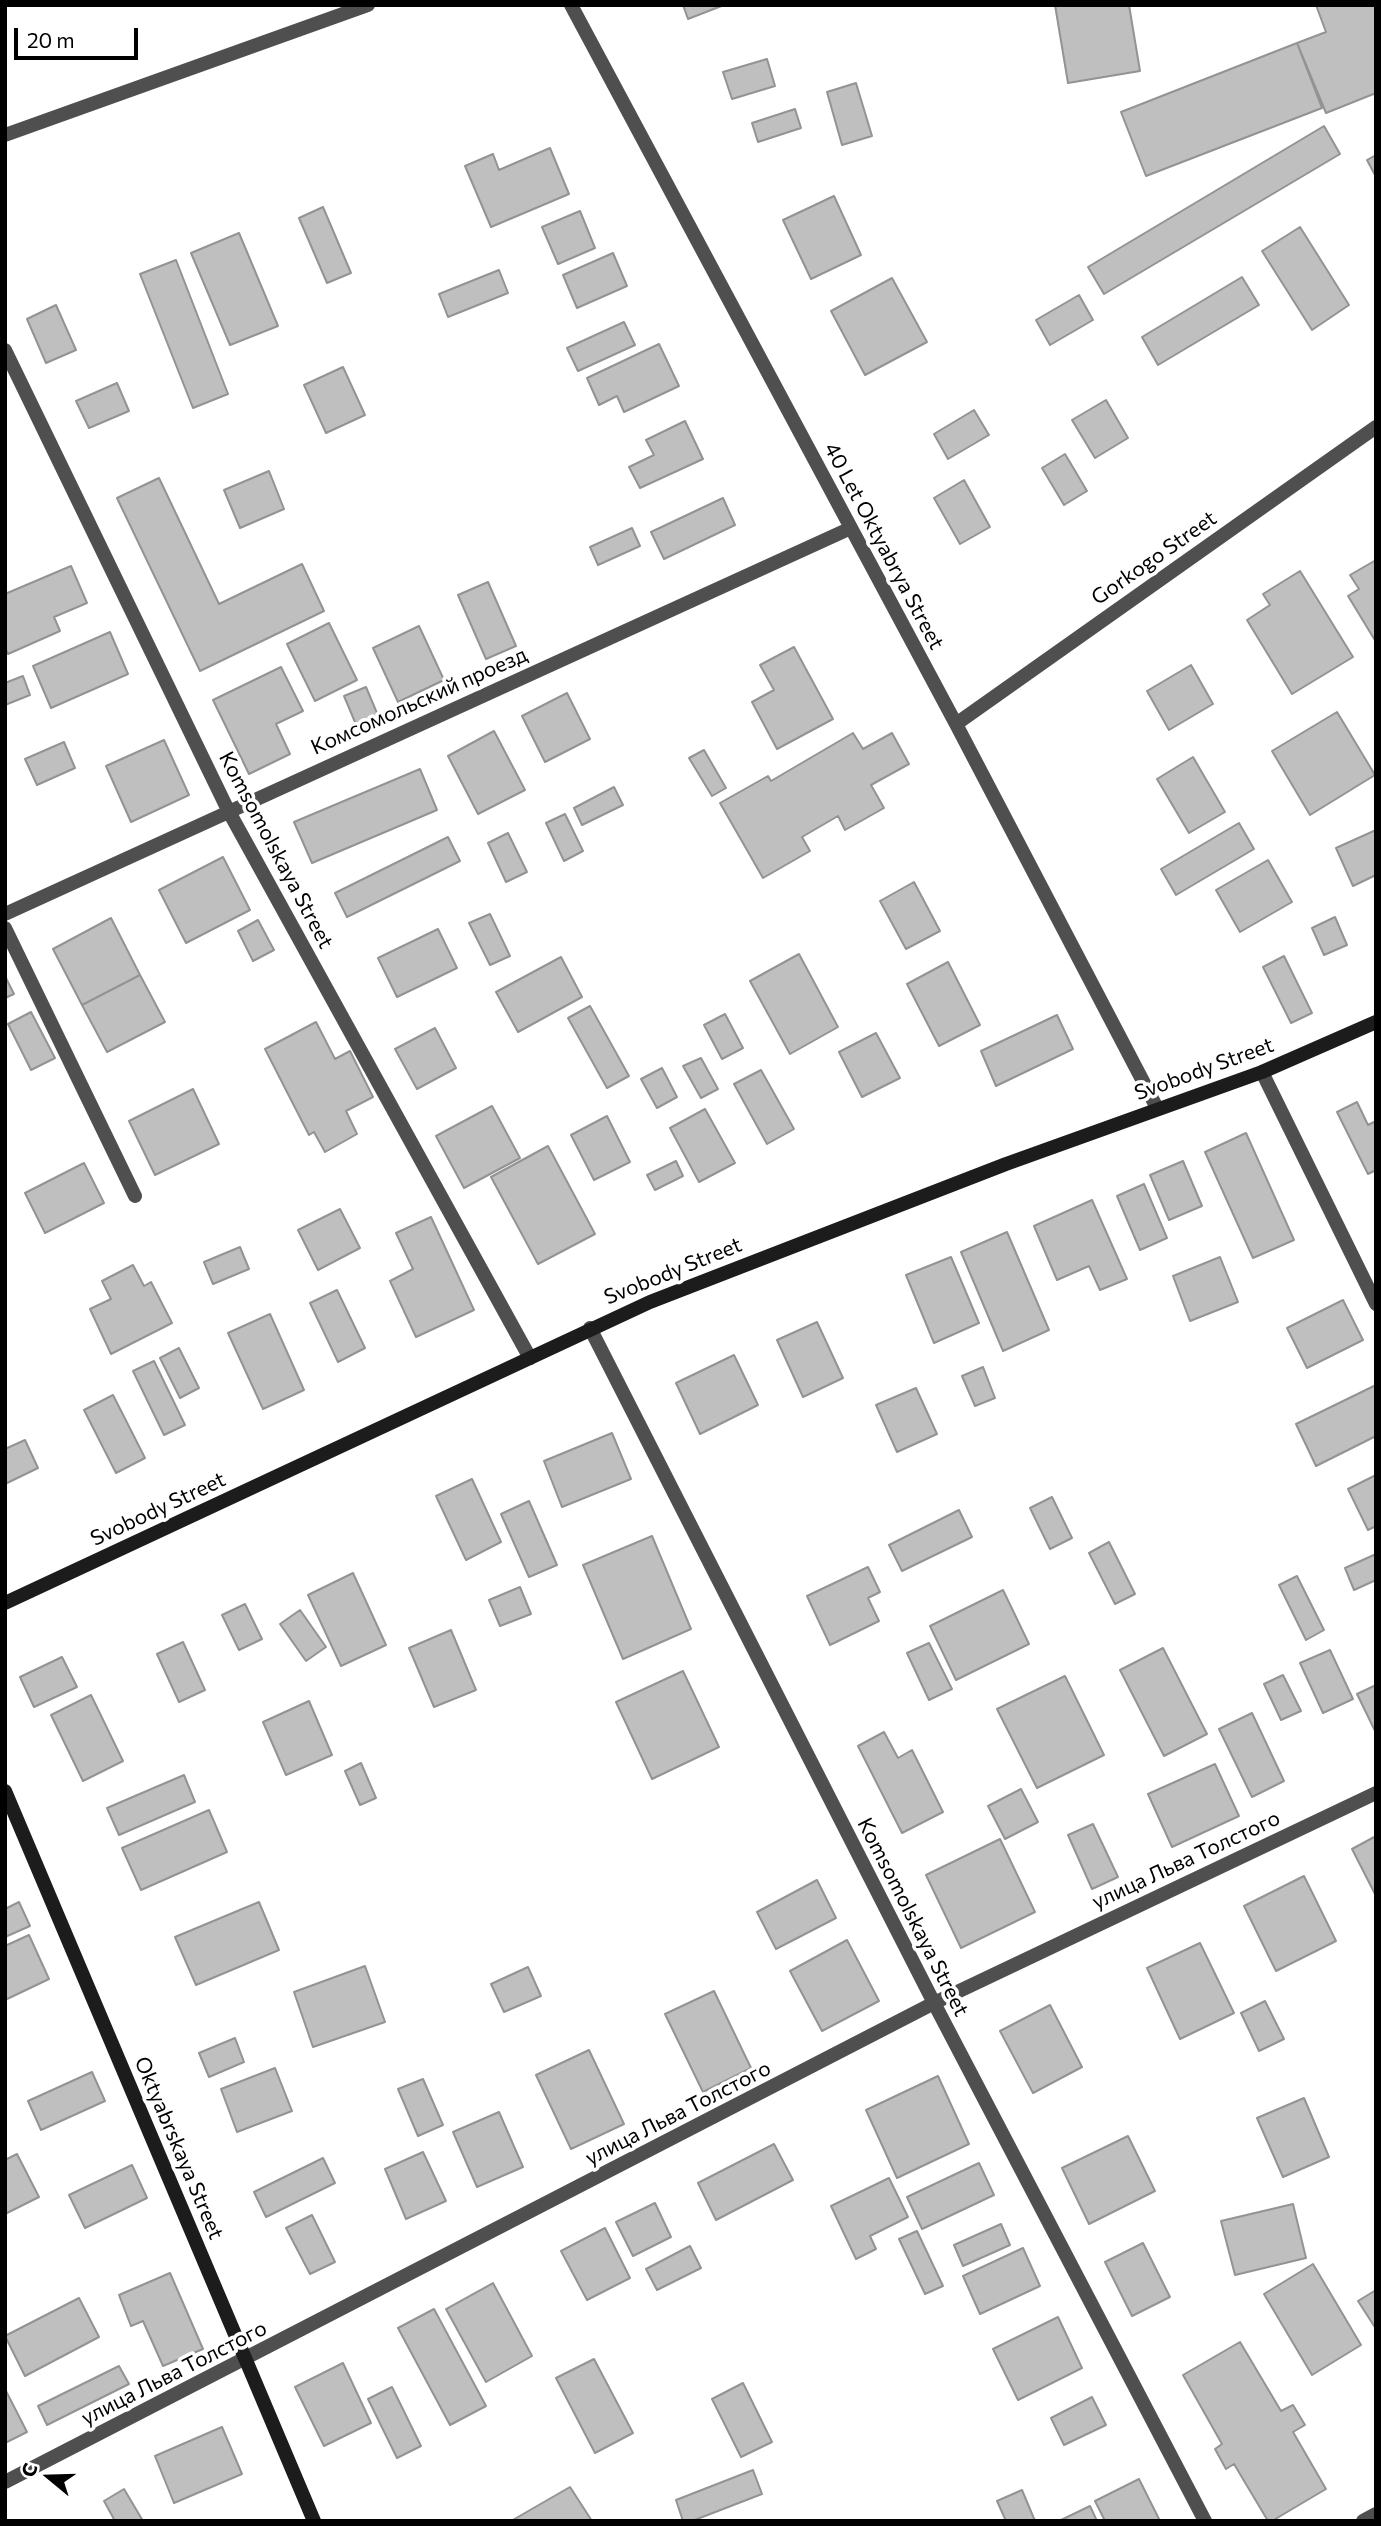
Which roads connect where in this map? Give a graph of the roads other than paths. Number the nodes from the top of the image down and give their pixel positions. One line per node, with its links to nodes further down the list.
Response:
1 (368, 5): 3 (street)
2 (571, 5): 6 (street, 40 Let Oktyabrya Street)
3 (5, 135)
4 (5, 350): 8 (street, Komsomolskaya Street)
5 (1376, 427): 7 (street, Gorkogo Street)
6 (851, 528): 7 (street, 40 Let Oktyabrya Street); 8 (street, Комсомольский проезд)
7 (956, 724): 13 (street, 40 Let Oktyabrya Street)
8 (228, 810): 9 (street, Комсомольский проезд); 17 (street, Komsomolskaya Street)
9 (5, 914)
10 (5, 928): 14 (street)
11 (1376, 1022): 12 (street, Svobody Street)
12 (1262, 1072): 13 (street, Svobody Street); 15 (street)
13 (1157, 1108): 16 (street, Svobody Street)
14 (135, 1196)
15 (1376, 1304)
16 (590, 1328): 17 (street, Svobody Street); 21 (street, Komsomolskaya Street)
17 (530, 1359): 18 (street, Svobody Street)
18 (5, 1603)
19 (5, 1791): 22 (street, Oktyabrskaya Street)
20 (1376, 1793): 21 (street, улица Льва Толстого)
21 (934, 2003): 22 (street, улица Льва Толстого); 26 (street, Komsomolskaya Street)
22 (247, 2360): 23 (street, улица Льва Толстого); 25 (street, Oktyabrskaya Street)
23 (5, 2482)
24 (1376, 2514): 27 (street)
25 (314, 2521)
26 (1205, 2521)
27 (1363, 2521)

